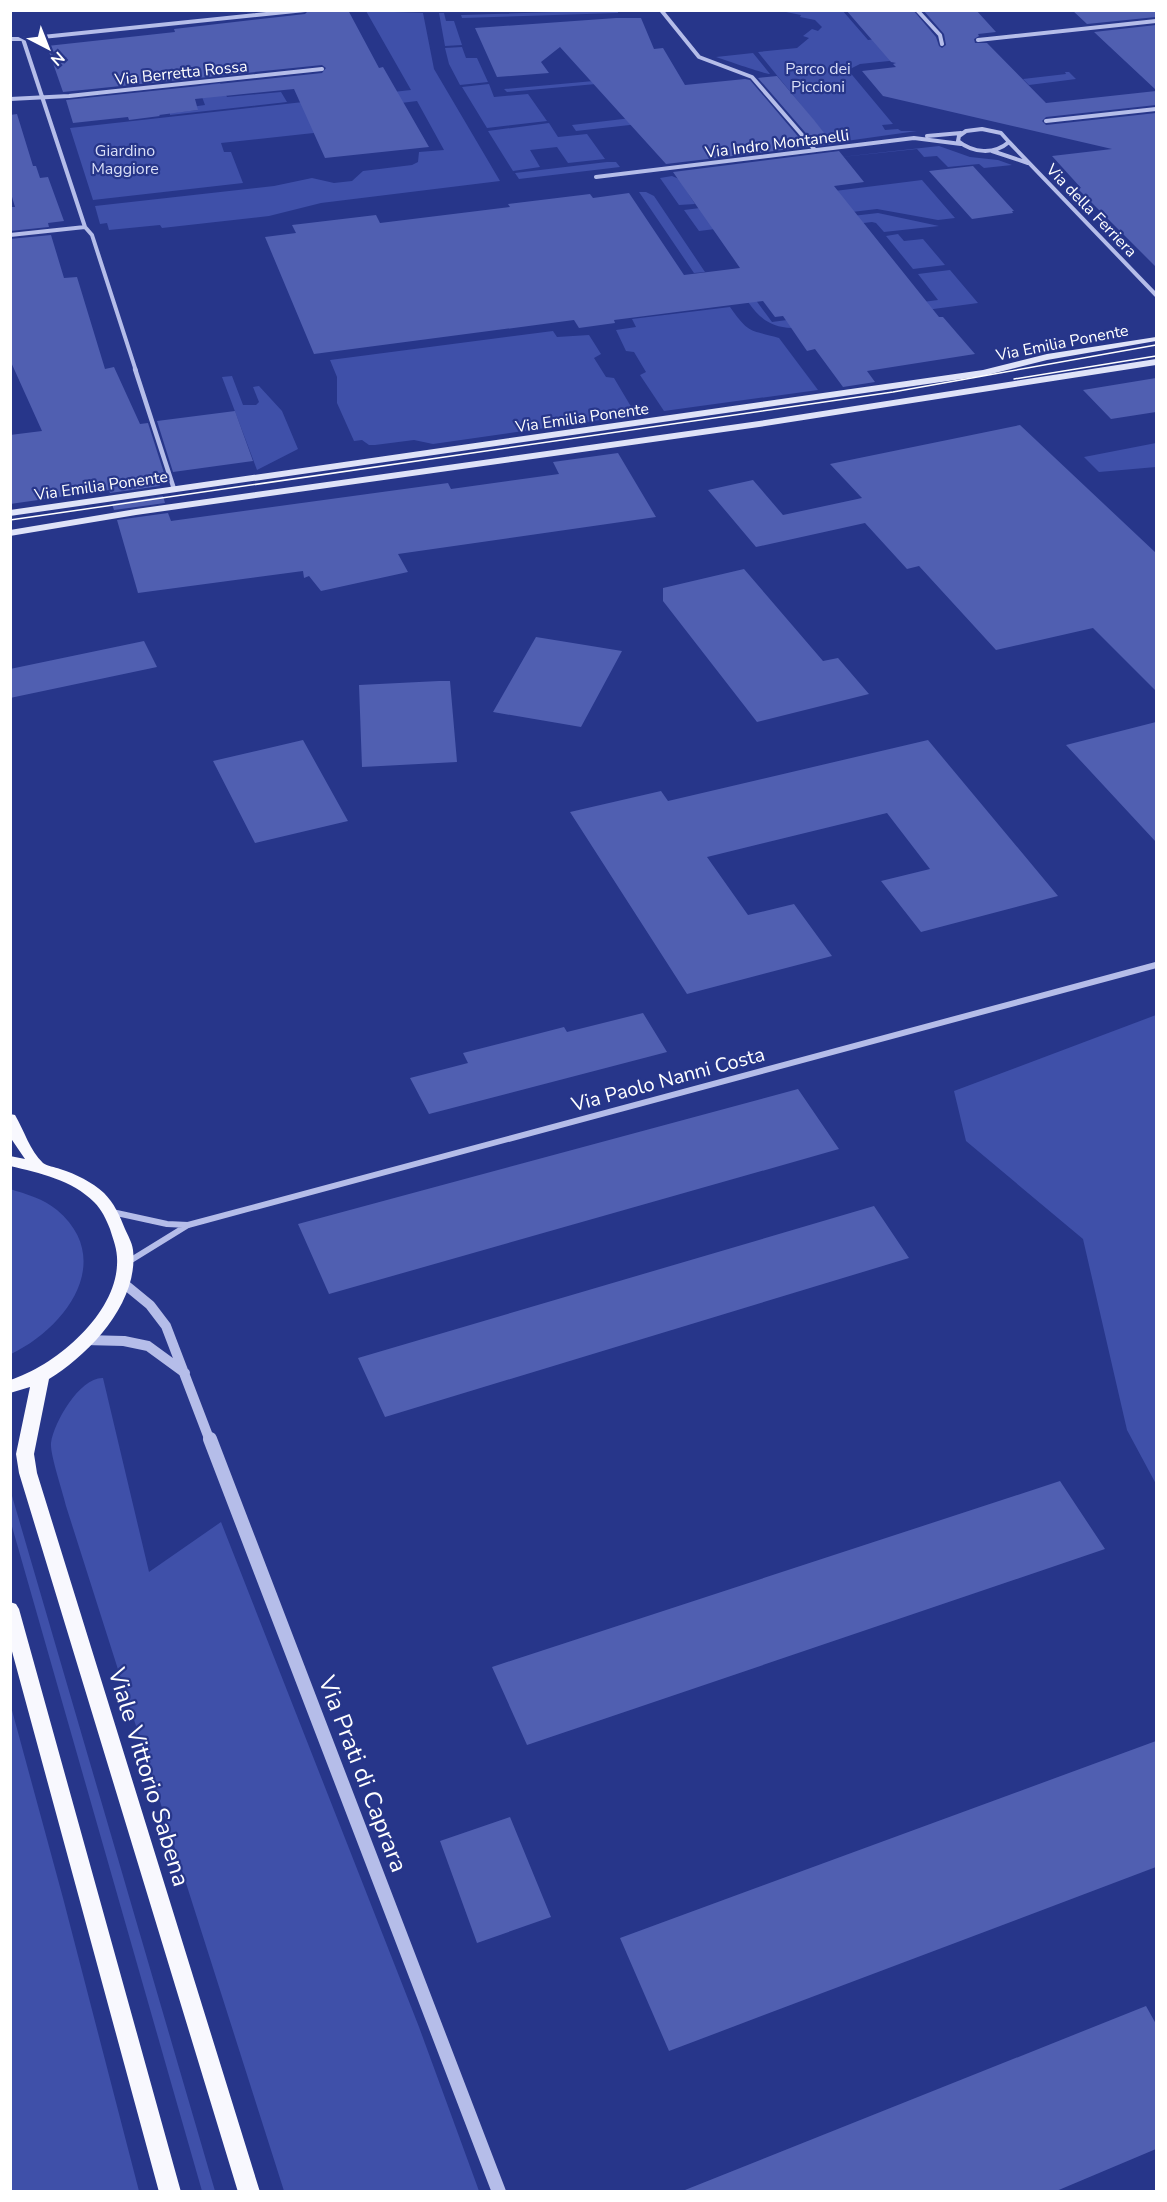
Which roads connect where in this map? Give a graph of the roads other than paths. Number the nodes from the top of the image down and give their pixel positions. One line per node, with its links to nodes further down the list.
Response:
1 (305, 10): 6 (street)
2 (661, 10): 18 (street)
3 (917, 10): 8 (street)
4 (1156, 21): 7 (street)
5 (10, 39): 6 (street)
6 (23, 39): 10 (street)
7 (978, 40)
8 (942, 44)
9 (322, 69): 10 (street, Via Berretta Rossa)
10 (42, 97): 11 (street, Via Berretta Rossa); 22 (street)
11 (10, 99)
12 (1156, 109): 13 (street)
13 (1046, 121)
14 (962, 133): 15 (street, Via della Ferriera); 16 (street, Via della Ferriera); 17 (street)
15 (915, 138): 17 (street, Via Indro Montanelli); 18 (street, Via Indro Montanelli)
16 (1009, 142): 19 (street); 20 (street, Via della Ferriera)
17 (960, 144): 19 (street)
18 (815, 150): 21 (street, Via Indro Montanelli)
19 (991, 151): 20 (street)
20 (1032, 164): 24 (street, Via della Ferriera)
21 (596, 177)
22 (85, 227): 23 (street); 27 (street)
23 (10, 235)
24 (1156, 295)
25 (1156, 339): 27 (main road, Via Emilia Ponente)
26 (1156, 362): 29 (main road, Via Emilia Ponente)
27 (174, 489): 28 (main road, Via Emilia Ponente)
28 (10, 513)
29 (10, 533)
30 (1156, 965): 35 (street, Via Paolo Nanni Costa)
31 (10, 1119): 33 (main road)
32 (10, 1161): 33 (main road)
33 (38, 1167): 34 (main road)
34 (111, 1212): 35 (street, Via Paolo Nanni Costa); 36 (main road)
35 (188, 1225): 36 (street, Via Paolo Nanni Costa)
36 (124, 1264): 37 (main road)
37 (122, 1282): 38 (main road); 39 (street, Via Prati di Caprara)
38 (85, 1340): 39 (street); 40 (main road)
39 (185, 1373): 45 (street, Via Prati di Caprara)
40 (41, 1376): 41 (main road); 44 (main road, Viale Vittorio Sabena)
41 (10, 1387)
42 (10, 1609): 43 (main road)
43 (170, 2192)
44 (249, 2192)
45 (499, 2192)

